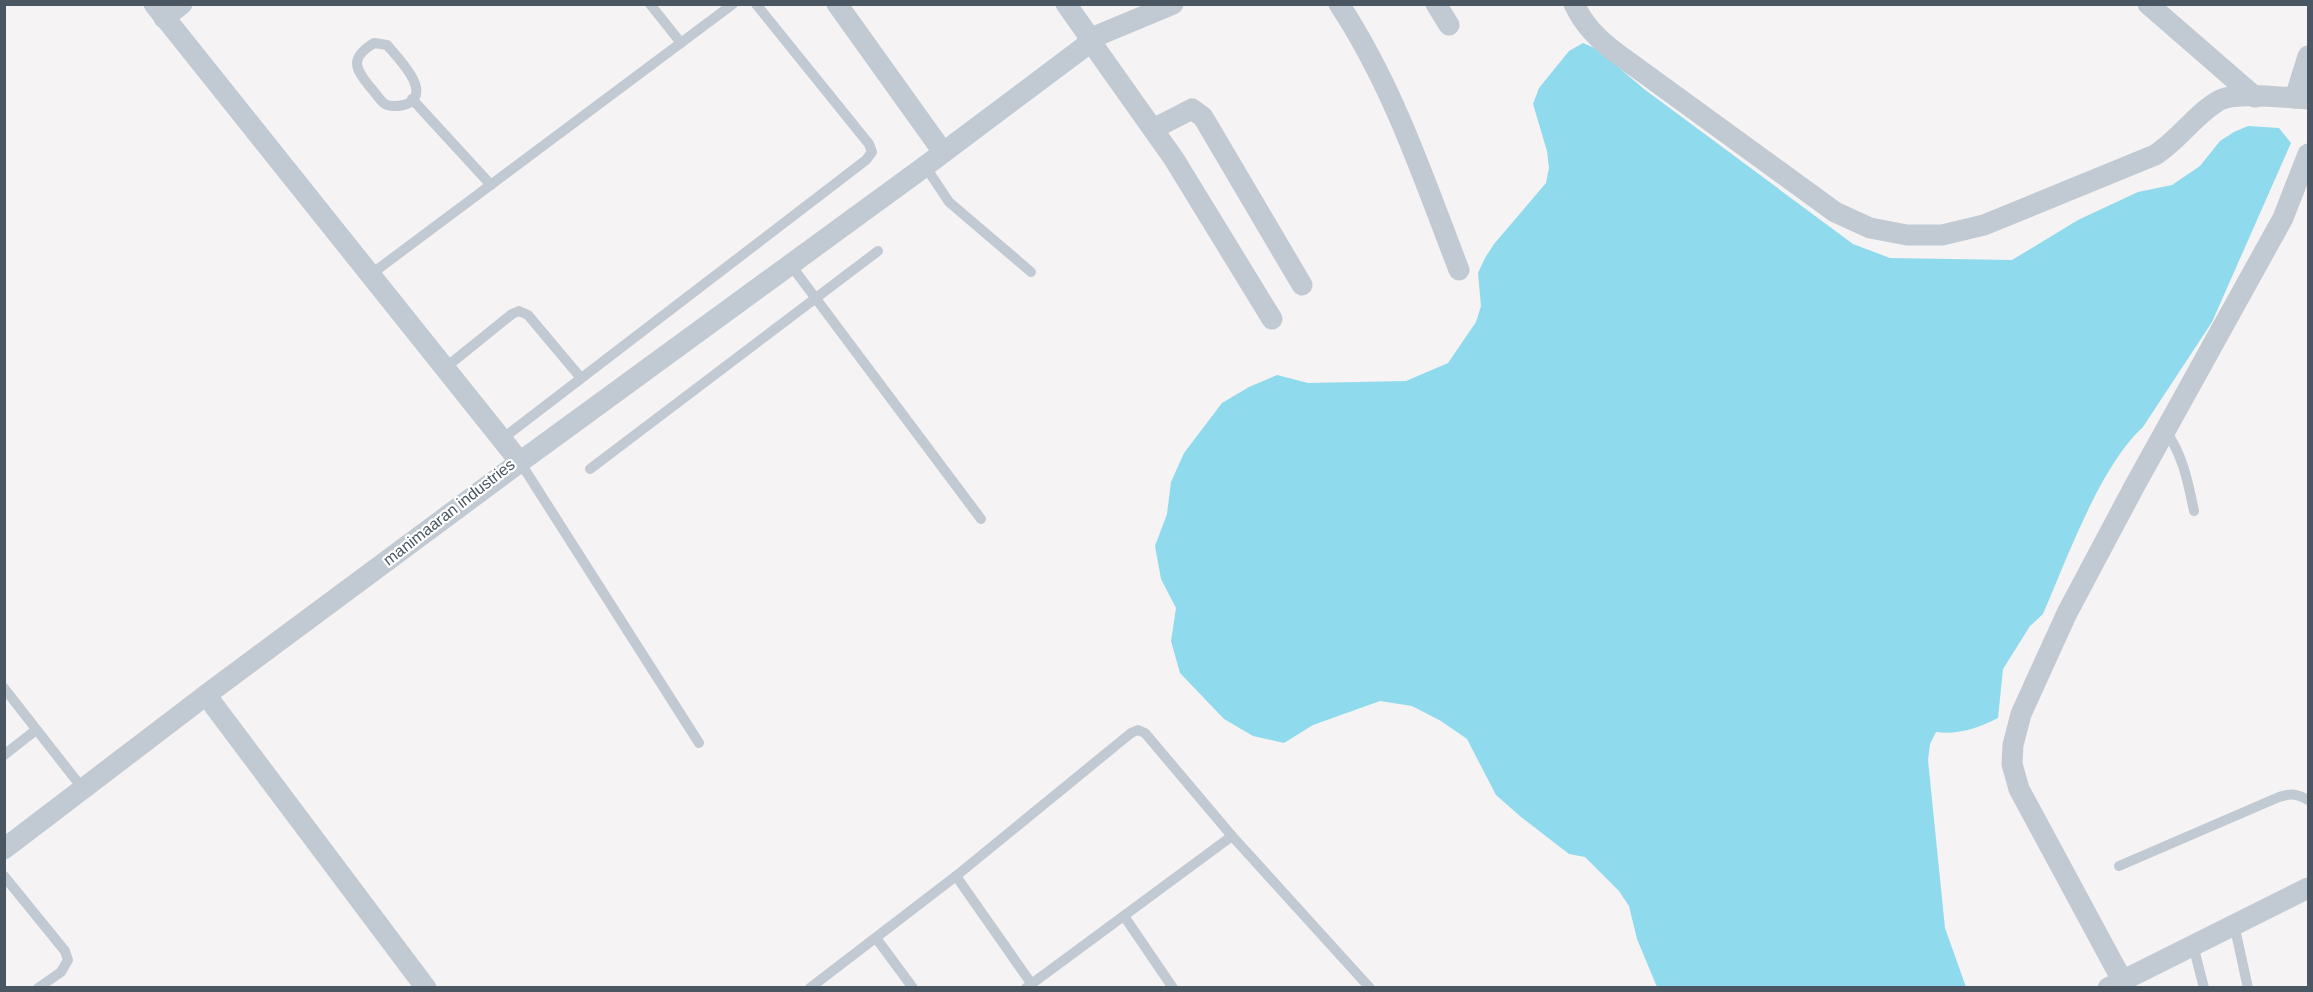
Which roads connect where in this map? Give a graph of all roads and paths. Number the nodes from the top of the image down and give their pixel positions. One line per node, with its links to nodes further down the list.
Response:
1 (182, 4): 12 (street)
2 (650, 4): 15 (lane)
3 (733, 4): 15 (lane)
4 (756, 4): 34 (lane)
5 (837, 4): 21 (street)
6 (1066, 4): 14 (street)
7 (1173, 4): 14 (street)
8 (1339, 4): 27 (street)
9 (1436, 4): 13 (street)
10 (1574, 4): 17 (street)
11 (2148, 4): 17 (street)
12 (159, 11): 29 (street, manimaaran industries)
13 (1449, 25)
14 (1089, 39): 20 (street); 21 (street)
15 (681, 44): 24 (lane)
16 (2308, 56): 19 (street)
17 (2255, 97): 19 (street)
18 (412, 99): 18 (lane); 24 (lane)
19 (2302, 99)
20 (1153, 129): 30 (street); 32 (street)
21 (943, 152): 23 (street)
22 (2308, 154): 35 (street)
23 (925, 166): 26 (street); 28 (lane)
24 (491, 185): 29 (lane)
25 (878, 251): 31 (lane)
26 (790, 264): 31 (lane); 37 (street)
27 (1459, 270)
28 (1031, 272)
29 (370, 275): 33 (street, manimaaran industries)
30 (1302, 285)
31 (816, 298): 38 (lane); 40 (lane)
32 (1272, 319)
33 (445, 368): 34 (lane); 36 (street, manimaaran industries)
34 (581, 378): 36 (lane)
35 (2165, 430): 39 (lane); 58 (street)
36 (502, 439): 37 (street, manimaaran industries)
37 (520, 462): 42 (street, manimaaran industries); 44 (lane)
38 (590, 469)
39 (2194, 511)
40 (981, 519)
41 (4, 688): 43 (lane)
42 (206, 695): 46 (street, manimaaran industries); 61 (street)
43 (36, 730): 45 (lane); 46 (lane)
44 (699, 743)
45 (4, 755)
46 (83, 789): 49 (street, manimaaran industries)
47 (2308, 800): 50 (lane)
48 (1232, 836): 52 (lane); 54 (lane); 65 (lane)
49 (4, 849)
50 (2119, 867)
51 (4, 876): 60 (lane)
52 (956, 876): 56 (lane); 59 (lane)
53 (2308, 888): 55 (street)
54 (1125, 916): 59 (lane); 64 (lane)
55 (2234, 924): 57 (street); 67 (lane)
56 (876, 938): 62 (lane); 63 (lane)
57 (2193, 945): 58 (street); 66 (lane)
58 (2115, 984)
59 (1029, 985)
60 (38, 987)
61 (426, 987)
62 (810, 987)
63 (913, 987)
64 (1173, 987)
65 (1370, 987)
66 (2204, 987)
67 (2248, 987)

